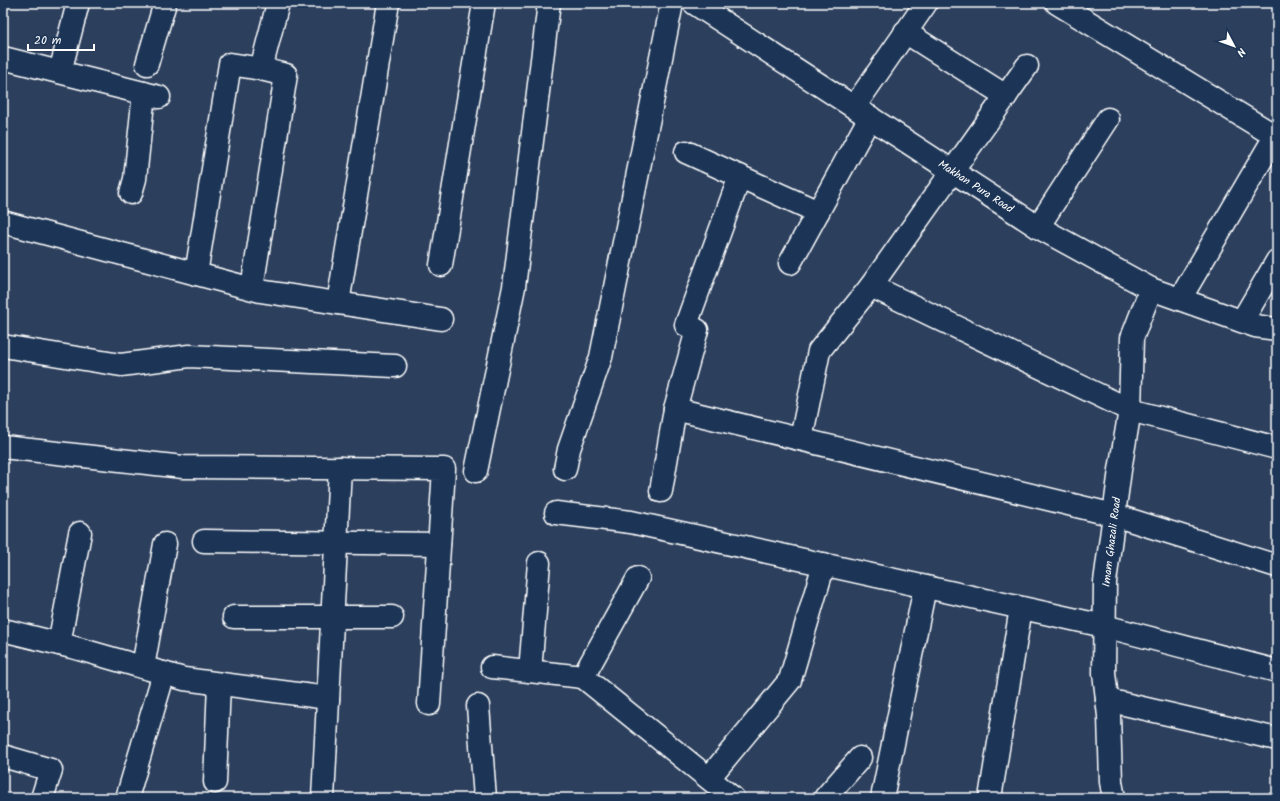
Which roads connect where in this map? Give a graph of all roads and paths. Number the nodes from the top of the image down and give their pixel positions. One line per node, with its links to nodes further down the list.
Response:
1 (78, 3): 16 (street)
2 (166, 3): 13 (street)
3 (278, 3): 15 (street)
4 (388, 3): 36 (street)
5 (484, 3): 30 (street)
6 (549, 3): 49 (street)
7 (672, 3): 48 (street)
8 (694, 3): 18 (street, Makhan Pura Road)
9 (926, 3): 11 (street)
10 (1057, 3): 20 (street)
11 (905, 32): 17 (street); 18 (street)
12 (3, 58): 16 (street)
13 (147, 64)
14 (1027, 66): 17 (street)
15 (261, 70): 31 (street); 33 (street)
16 (60, 72): 24 (street)
17 (1006, 96): 22 (street)
18 (862, 112): 22 (street, Makhan Pura Road); 25 (street)
19 (1108, 119): 27 (street)
20 (1276, 134): 35 (street)
21 (686, 152): 23 (street)
22 (953, 171): 27 (street, Makhan Pura Road); 32 (street)
23 (740, 176): 25 (street); 42 (street)
24 (130, 193)
25 (818, 212): 29 (street)
26 (3, 222): 31 (street)
27 (1038, 227): 34 (street, Makhan Pura Road)
28 (1277, 261): 38 (street)
29 (790, 263)
30 (441, 265)
31 (196, 274): 33 (street)
32 (871, 286): 43 (street); 44 (street)
33 (252, 288): 36 (street)
34 (1151, 289): 35 (street, Makhan Pura Road); 43 (street, Imam Ghazali Road)
35 (1180, 300): 38 (street, Makhan Pura Road)
36 (338, 303): 37 (street)
37 (441, 319)
38 (1242, 321): 39 (street, Makhan Pura Road)
39 (1277, 329)
40 (3, 346): 41 (street)
41 (395, 366)
42 (675, 408): 44 (street); 50 (street)
43 (1130, 410): 46 (street); 52 (street, Imam Ghazali Road)
44 (801, 439): 52 (street)
45 (3, 447): 47 (street)
46 (1277, 448)
47 (340, 468): 55 (street); 57 (street)
48 (565, 469)
49 (476, 471)
50 (661, 491)
51 (556, 513): 59 (street)
52 (1114, 516): 60 (street); 67 (street, Imam Ghazali Road)
53 (80, 533): 69 (street)
54 (204, 541): 55 (street)
55 (336, 542): 57 (street); 65 (street)
56 (165, 544): 70 (street)
57 (439, 544): 79 (street)
58 (539, 563): 72 (street)
59 (824, 564): 62 (street); 84 (street)
60 (1277, 566)
61 (638, 578): 75 (street)
62 (925, 586): 63 (street); 93 (street)
63 (1021, 608): 67 (street); 94 (street)
64 (234, 617): 65 (street)
65 (333, 617): 66 (street); 77 (street)
66 (392, 617)
67 (1104, 626): 73 (street); 78 (street, Imam Ghazali Road)
68 (3, 630): 69 (street)
69 (59, 644): 70 (street)
70 (143, 667): 74 (street)
71 (492, 667): 72 (street)
72 (530, 671): 75 (street)
73 (1277, 671)
74 (164, 673): 76 (street); 88 (street)
75 (583, 677): 84 (street)
76 (219, 684): 77 (street); 85 (street)
77 (328, 698): 89 (street)
78 (1107, 700): 81 (street); 86 (street, Imam Ghazali Road)
79 (428, 704)
80 (478, 706): 90 (street)
81 (1277, 739)
82 (3, 756): 87 (street)
83 (860, 758): 92 (street)
84 (709, 778): 91 (street)
85 (215, 782)
86 (1117, 797)
87 (42, 798)
88 (127, 798)
89 (323, 798)
90 (485, 798)
91 (733, 798)
92 (825, 798)
93 (882, 798)
94 (990, 798)

